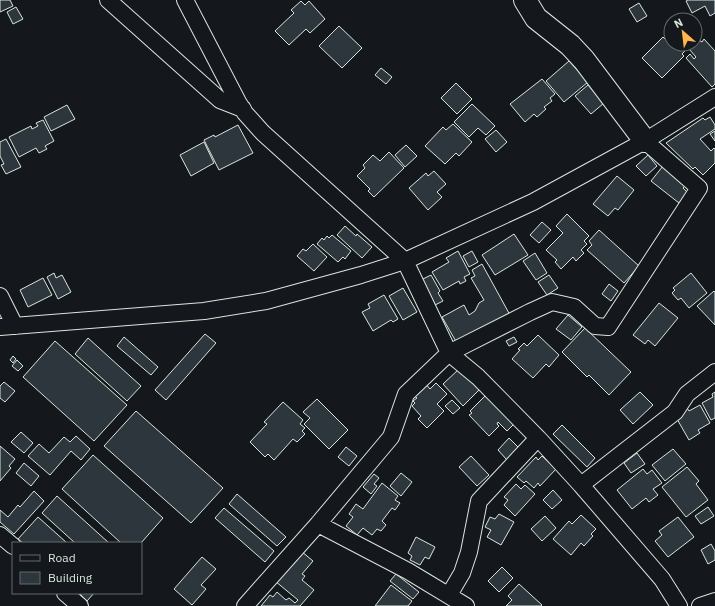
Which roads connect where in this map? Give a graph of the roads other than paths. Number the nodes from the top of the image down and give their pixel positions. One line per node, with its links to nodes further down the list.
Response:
1 (108, 0): 5 (street)
2 (185, 0): 5 (street)
3 (525, 0): 6 (street)
4 (715, 97): 6 (street)
5 (243, 109): 7 (street)
6 (645, 142): 7 (street); 10 (street)
7 (405, 261): 9 (street); 10 (street)
8 (0, 296): 9 (street)
9 (8, 326)
10 (449, 353): 12 (street); 14 (street)
11 (715, 372): 13 (street)
12 (538, 438): 13 (street); 18 (street)
13 (581, 485): 23 (street)
14 (318, 524): 18 (street); 21 (street)
15 (0, 535): 16 (street)
16 (12, 545)
17 (66, 594): 20 (street)
18 (449, 595): 22 (street)
19 (715, 602): 24 (street)
20 (80, 606)
21 (245, 606)
22 (466, 606)
23 (679, 606)
24 (700, 606)

